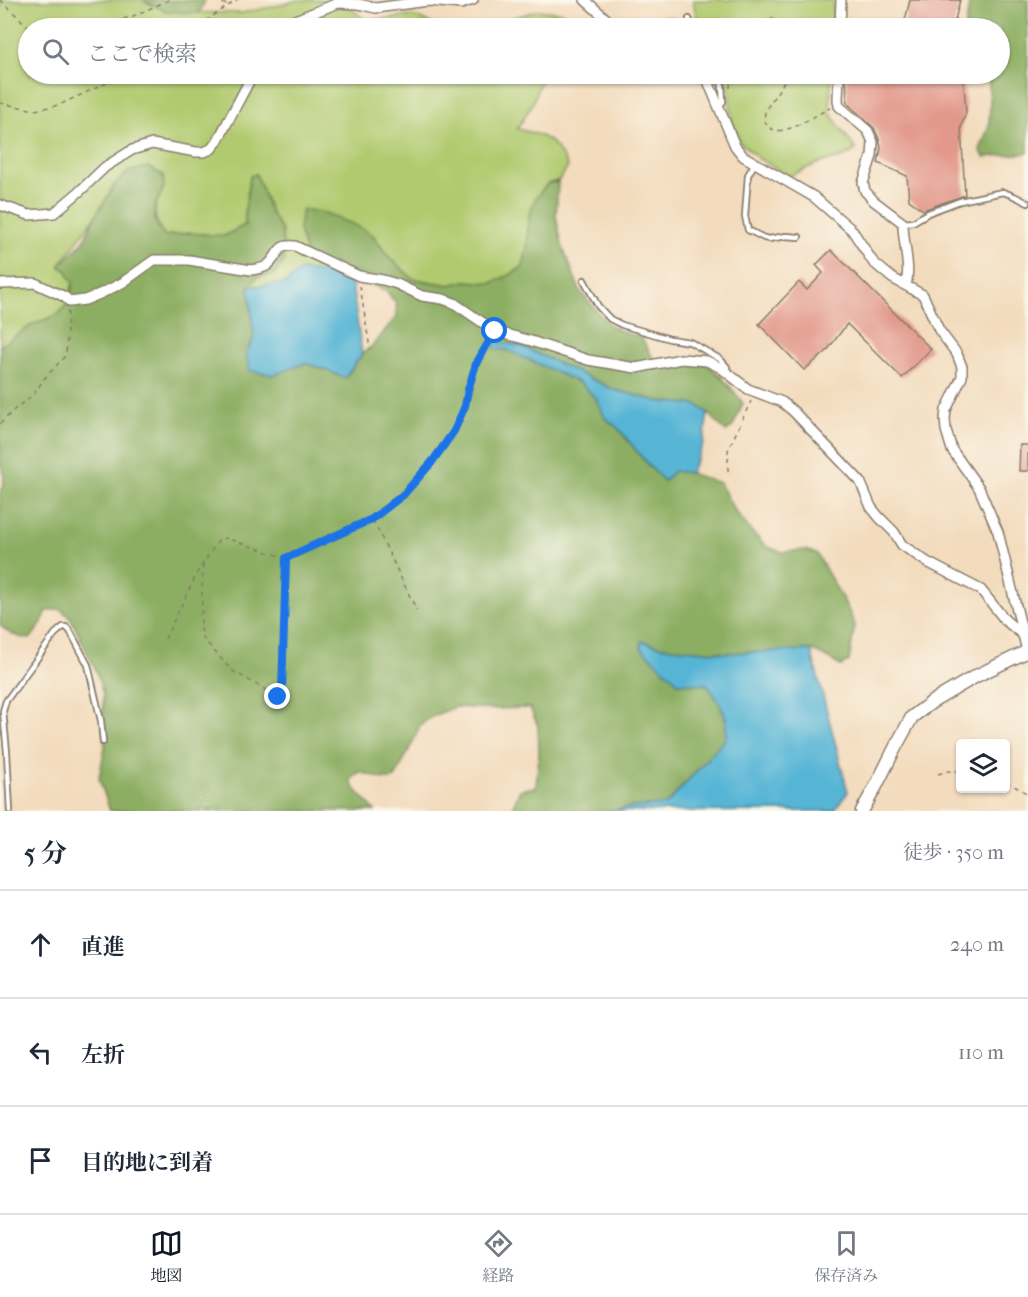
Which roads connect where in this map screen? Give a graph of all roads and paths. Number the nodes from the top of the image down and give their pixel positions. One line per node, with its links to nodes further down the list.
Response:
1 (0, 0): 9 (path)
2 (168, 0): 10 (path)
3 (214, 0): 8 (path)
4 (237, 0): 8 (path)
5 (473, 0): 12 (street)
6 (585, 0): 13 (street)
7 (841, 0): 14 (street)
8 (228, 5): 11 (path)
9 (19, 18)
10 (127, 18)
11 (210, 18)
12 (300, 18)
13 (605, 18)
14 (840, 18)
15 (104, 84): 21 (path)
16 (249, 84): 26 (street)
17 (709, 84): 22 (street)
18 (721, 84): 22 (lane)
19 (783, 84): 23 (path)
20 (839, 84): 23 (street)
21 (0, 103)
22 (718, 105): 24 (street)
23 (839, 105): 27 (street)
24 (755, 163): 28 (lane); 32 (street)
25 (1028, 203): 27 (lane)
26 (0, 205)
27 (903, 223): 32 (street)
28 (799, 237)
29 (359, 276): 33 (street); 34 (street); 35 (path)
30 (584, 280): 36 (lane)
31 (0, 284): 33 (street)
32 (906, 286): 44 (street)
33 (70, 302): 38 (path)
34 (495, 331): 36 (street); 40 (path)
35 (370, 349)
36 (726, 372): 37 (street)
37 (754, 392): 39 (path); 44 (street)
38 (0, 424)
39 (728, 471)
40 (372, 519): 41 (path); 43 (path)
41 (286, 558): 42 (path); 42 (path)
42 (204, 563): 45 (path)
43 (417, 611)
44 (1022, 634): 46 (street)
45 (165, 639)
46 (1027, 651): 53 (street)
47 (103, 742): 52 (lane)
48 (956, 771): 49 (path)
49 (938, 774)
50 (1010, 785): 51 (path)
51 (1028, 794)
52 (10, 811)
53 (862, 811)

